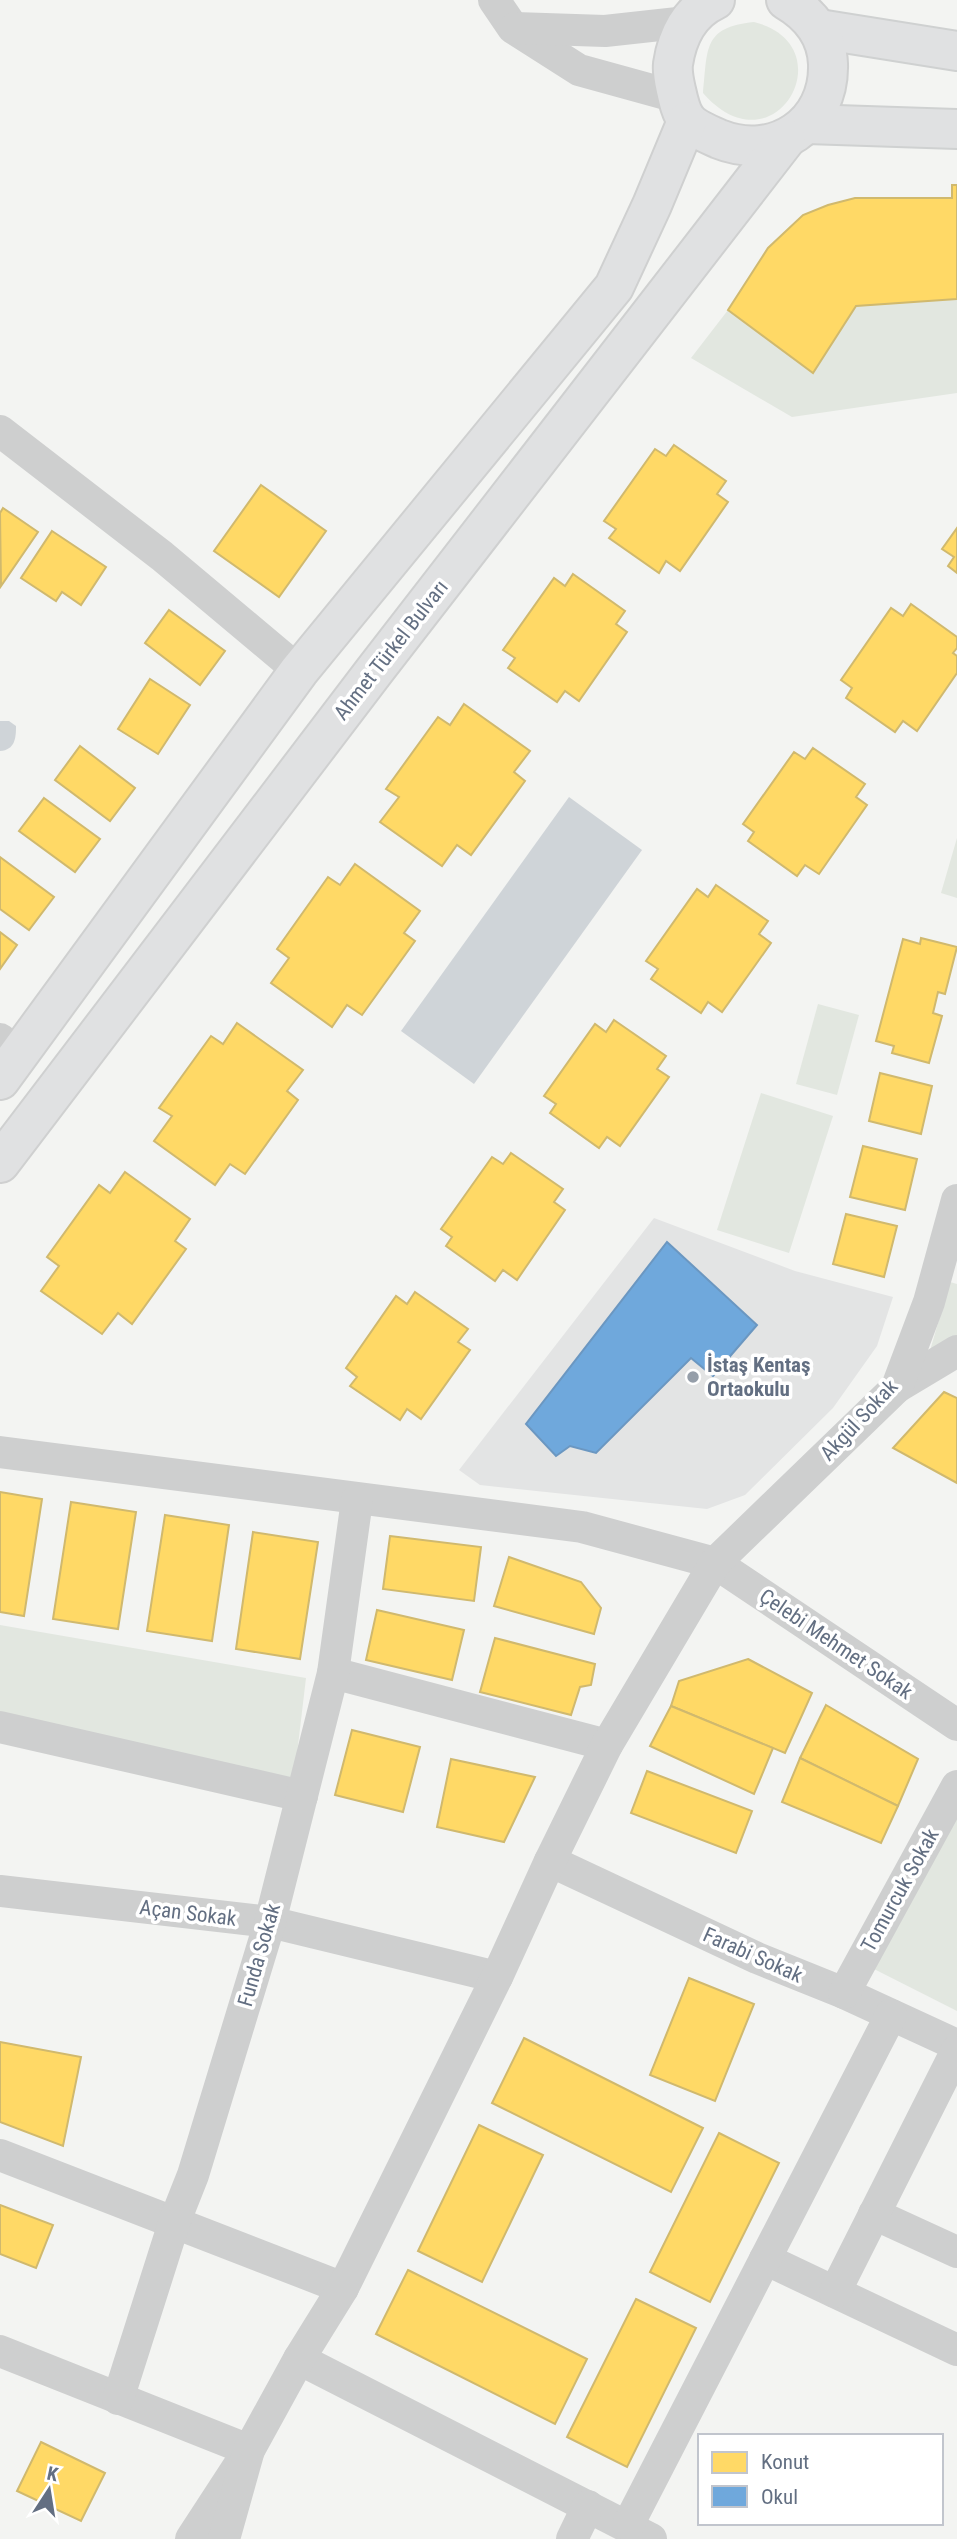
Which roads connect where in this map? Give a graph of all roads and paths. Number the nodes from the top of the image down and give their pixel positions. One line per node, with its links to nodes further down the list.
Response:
1 (494, 0): 4 (street)
2 (704, 7): 4 (street); 6 (main road)
3 (802, 10): 5 (main road); 8 (main road, Ahmet Türkel Bulvarı)
4 (513, 28): 6 (street)
5 (957, 51)
6 (682, 109): 8 (main road); 10 (main road)
7 (957, 129): 8 (main road)
8 (796, 132): 12 (main road, Ahmet Türkel Bulvarı)
9 (0, 431): 10 (street)
10 (299, 671): 11 (main road)
11 (7, 1058)
12 (0, 1163)
13 (957, 1200): 15 (street, Akgül Sokak)
14 (957, 1351): 15 (street)
15 (897, 1387): 18 (street, Akgül Sokak)
16 (0, 1452): 17 (street, Çelebi Mehmet Sokak)
17 (357, 1500): 18 (street, Çelebi Mehmet Sokak); 19 (street, Funda Sokak)
18 (715, 1563): 20 (street, Çelebi Mehmet Sokak); 22 (street, Akgül Sokak)
19 (333, 1673): 22 (street); 24 (street, Funda Sokak)
20 (957, 1726)
21 (0, 1727): 24 (street)
22 (607, 1745): 25 (street, Akgül Sokak)
23 (957, 1786): 29 (street, Tomurcuk Sokak)
24 (302, 1796): 27 (street, Funda Sokak)
25 (550, 1861): 28 (street, Akgül Sokak); 29 (street, Farabi Sokak)
26 (2, 1896): 27 (street, Açan Sokak)
27 (270, 1922): 28 (street, Açan Sokak); 34 (street, Funda Sokak)
28 (497, 1977): 37 (street, Akgül Sokak)
29 (844, 1993): 30 (street, Farabi Sokak)
30 (891, 2015): 31 (street, Farabi Sokak); 36 (street)
31 (957, 2047): 33 (street)
32 (0, 2155): 34 (street)
33 (874, 2214): 35 (street); 38 (street)
34 (173, 2223): 37 (street); 42 (street, Funda Sokak)
35 (957, 2252)
36 (765, 2259): 38 (street); 45 (street)
37 (344, 2288): 41 (street, Akgül Sokak)
38 (835, 2292): 39 (street)
39 (957, 2350)
40 (0, 2351): 42 (street)
41 (299, 2360): 43 (street, Akgül Sokak); 44 (street)
42 (118, 2399): 43 (street)
43 (249, 2450): 46 (street); 47 (street)
44 (588, 2506): 45 (street); 48 (street)
45 (639, 2532)
46 (191, 2539)
47 (224, 2539)
48 (572, 2539)

